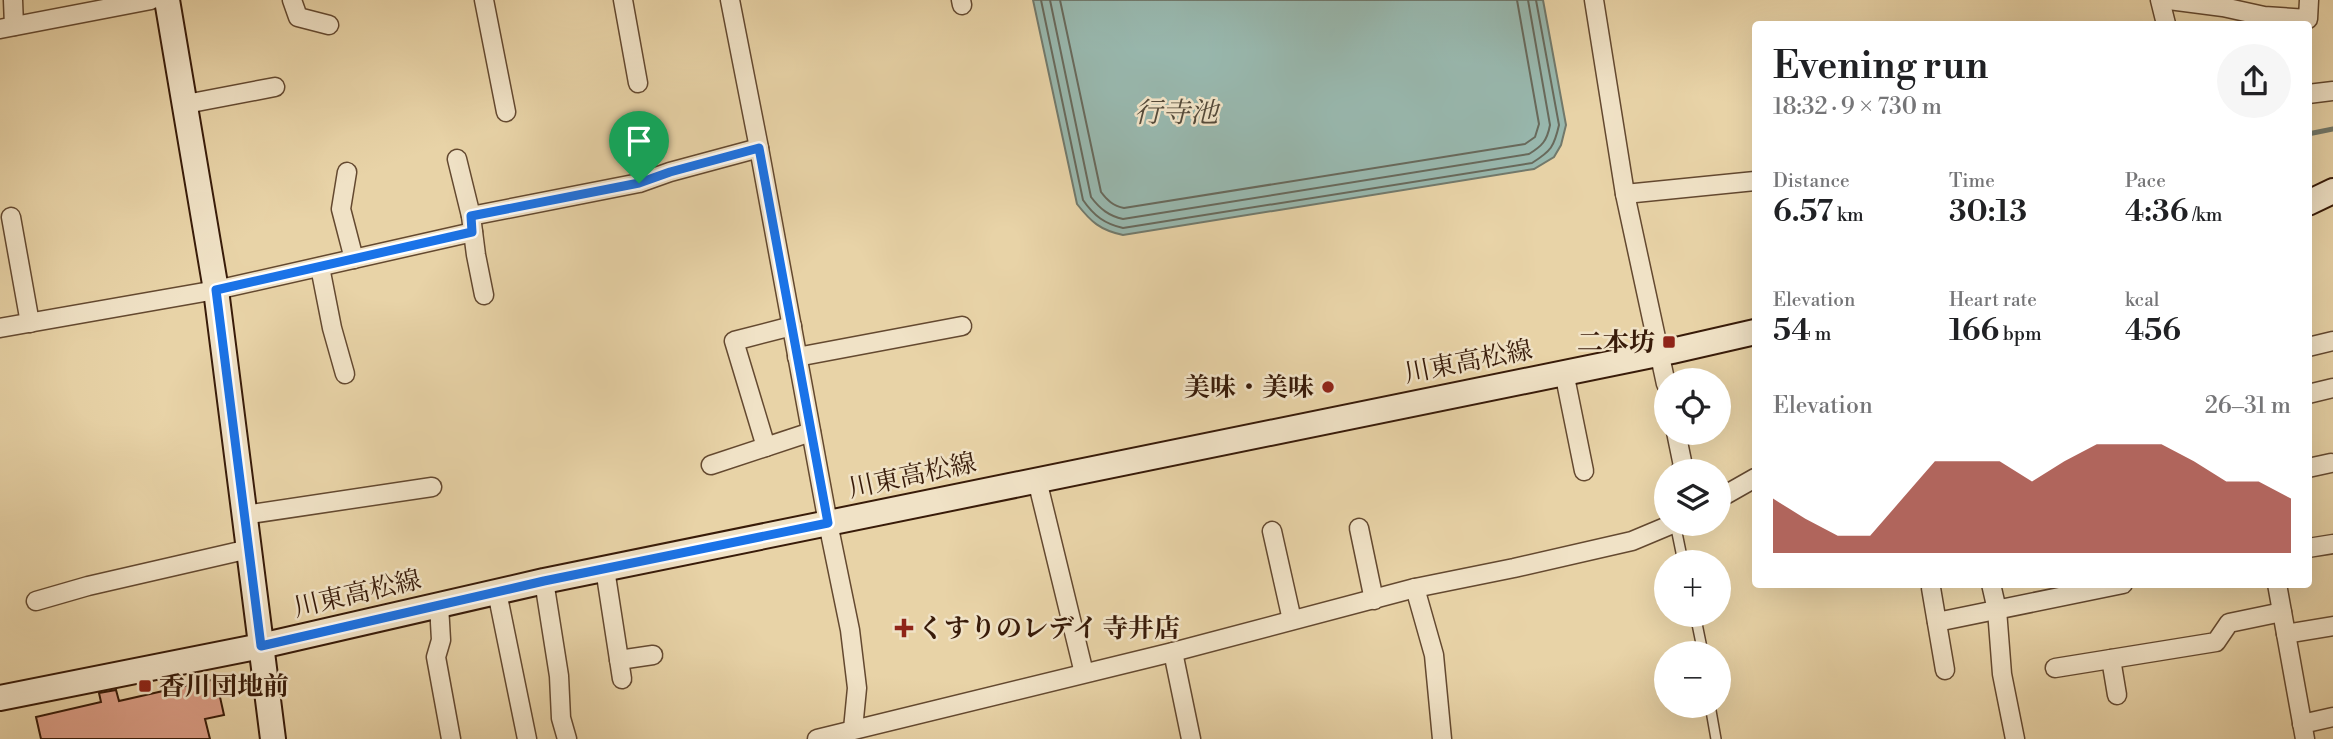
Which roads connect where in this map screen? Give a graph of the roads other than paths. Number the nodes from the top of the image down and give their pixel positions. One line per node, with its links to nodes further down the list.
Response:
1 (13, 0): 14 (street)
2 (151, 0): 14 (street)
3 (167, 0): 19 (main road)
4 (292, 0): 13 (street)
5 (484, 0): 20 (street)
6 (623, 0): 15 (street)
7 (730, 0): 21 (street)
8 (1594, 0): 26 (street)
9 (2160, 0): 12 (street)
10 (2170, 0): 11 (street)
11 (2309, 0)
12 (2165, 21)
13 (329, 25)
14 (7, 27)
15 (638, 83)
16 (275, 87): 19 (street)
17 (2333, 91): 18 (street)
18 (2312, 94)
19 (186, 104): 32 (main road)
20 (506, 112)
21 (759, 148): 29 (street); 35 (street)
22 (457, 159): 29 (street)
23 (347, 172): 30 (street)
24 (1752, 181): 26 (street)
25 (2333, 191): 27 (main road)
26 (1625, 194): 41 (street)
27 (2312, 200)
28 (11, 217): 34 (street)
29 (472, 224): 30 (street); 33 (street)
30 (354, 259): 31 (street)
31 (320, 267): 32 (street); 45 (street)
32 (216, 290): 34 (street); 58 (main road)
33 (484, 295)
34 (30, 323): 37 (street)
35 (792, 326): 42 (street); 49 (street)
36 (962, 326): 42 (street)
37 (0, 328)
38 (1752, 333): 41 (main road, 川東高松線)
39 (2333, 341): 40 (street)
40 (2312, 346)
41 (1660, 353): 43 (street); 44 (main road, 川東高松線)
42 (797, 356): 48 (street)
43 (1663, 368)
44 (1564, 372): 53 (street); 54 (main road, 川東高松線)
45 (345, 374)
46 (2333, 388): 47 (street)
47 (2312, 393)
48 (811, 432): 49 (street); 59 (street)
49 (766, 447): 51 (street)
50 (2331, 463): 52 (street)
51 (711, 465)
52 (2312, 467)
53 (1584, 471)
54 (1037, 480): 59 (main road, 川東高松線); 90 (street)
55 (1752, 480): 57 (street)
56 (432, 487): 58 (street)
57 (1731, 492)
58 (244, 515): 65 (main road)
59 (828, 523): 66 (main road, 川東高松線); 96 (street)
60 (1359, 528): 74 (street)
61 (1272, 531): 79 (street)
62 (1654, 532): 68 (street)
63 (2333, 544): 64 (street)
64 (2312, 547)
65 (249, 549): 75 (street); 83 (main road)
66 (605, 569): 67 (main road, 川東高松線); 87 (street)
67 (544, 581): 73 (main road, 川東高松線); 101 (street)
68 (1415, 588): 74 (street); 104 (street)
69 (1931, 588): 80 (street)
70 (1992, 588): 77 (street)
71 (2104, 588): 77 (street)
72 (2278, 588): 78 (street)
73 (497, 592): 76 (main road, 川東高松線); 100 (street)
74 (1374, 600): 79 (street)
75 (36, 601)
76 (439, 605): 83 (main road, 川東高松線); 99 (street)
77 (1997, 610): 80 (street); 106 (street)
78 (2282, 612): 82 (street); 86 (street)
79 (1292, 620): 84 (street)
80 (1937, 622): 89 (street)
81 (2333, 626): 82 (street)
82 (2286, 634): 97 (street)
83 (261, 646): 93 (main road, 川東高松線); 98 (main road)
84 (1172, 652): 90 (street); 103 (street)
85 (653, 655): 87 (street)
86 (2110, 659): 88 (street); 92 (street)
87 (618, 660): 91 (street)
88 (2054, 668)
89 (1945, 670)
90 (1084, 673): 96 (street)
91 (622, 680)
92 (2117, 695)
93 (0, 698)
94 (2333, 717): 97 (street)
95 (1712, 718): 105 (lane)
96 (853, 729): 102 (street)
97 (2304, 732)
98 (273, 739)
99 (452, 739)
100 (527, 739)
101 (567, 739)
102 (817, 739)
103 (1191, 739)
104 (1442, 739)
105 (1716, 739)
106 (2015, 739)

